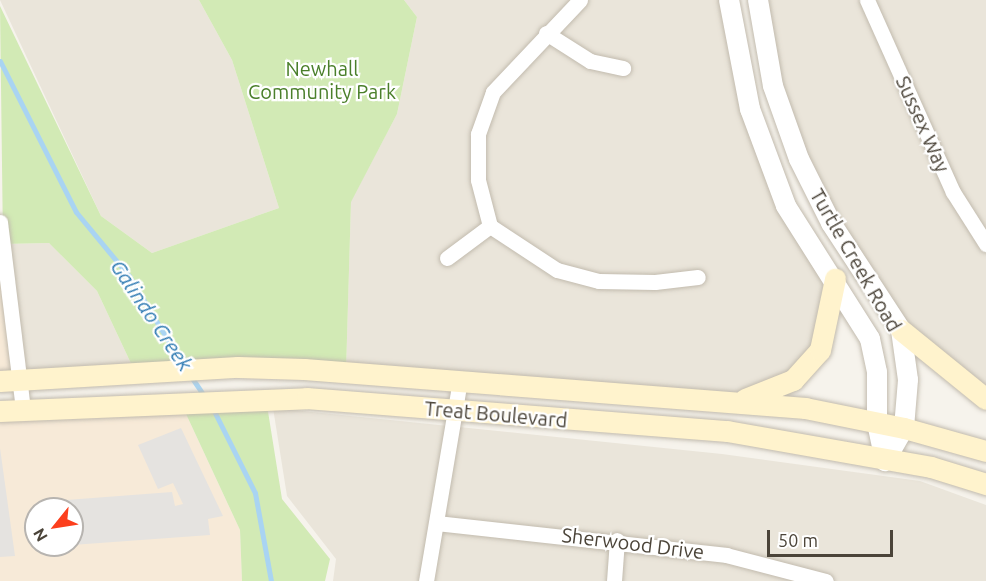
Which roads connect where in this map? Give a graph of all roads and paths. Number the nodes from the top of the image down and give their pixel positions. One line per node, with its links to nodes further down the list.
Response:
1 (580, 0): 5 (street)
2 (729, 0): 12 (street, Turtle Creek Road)
3 (758, 0): 13 (street, Turtle Creek Road)
4 (867, 0): 9 (street, Sussex Way)
5 (546, 33): 6 (street); 8 (street)
6 (623, 68)
7 (0, 222): 14 (street)
8 (490, 226): 10 (street); 11 (street)
9 (986, 244)
10 (447, 258)
11 (698, 277)
12 (835, 279): 17 (main road); 21 (street, Turtle Creek Road)
13 (901, 330): 16 (main road); 22 (street, Turtle Creek Road)
14 (10, 380): 15 (main road, Treat Boulevard); 18 (street)
15 (460, 381): 17 (main road, Treat Boulevard); 20 (street)
16 (986, 399)
17 (732, 401): 21 (main road, Treat Boulevard)
18 (23, 409): 19 (main road, Treat Boulevard); 20 (main road, Treat Boulevard)
19 (0, 411)
20 (457, 412): 24 (main road, Treat Boulevard); 26 (street)
21 (877, 423): 22 (main road, Treat Boulevard); 24 (street, Turtle Creek Road)
22 (904, 428): 23 (main road, Treat Boulevard); 24 (street, Turtle Creek Road)
23 (986, 452)
24 (885, 461): 25 (main road, Treat Boulevard)
25 (986, 484)
26 (436, 523): 27 (street, Sherwood Drive); 28 (street)
27 (617, 540): 29 (street); 30 (street, Sherwood Drive)
28 (426, 581)
29 (614, 581)
30 (826, 581)

